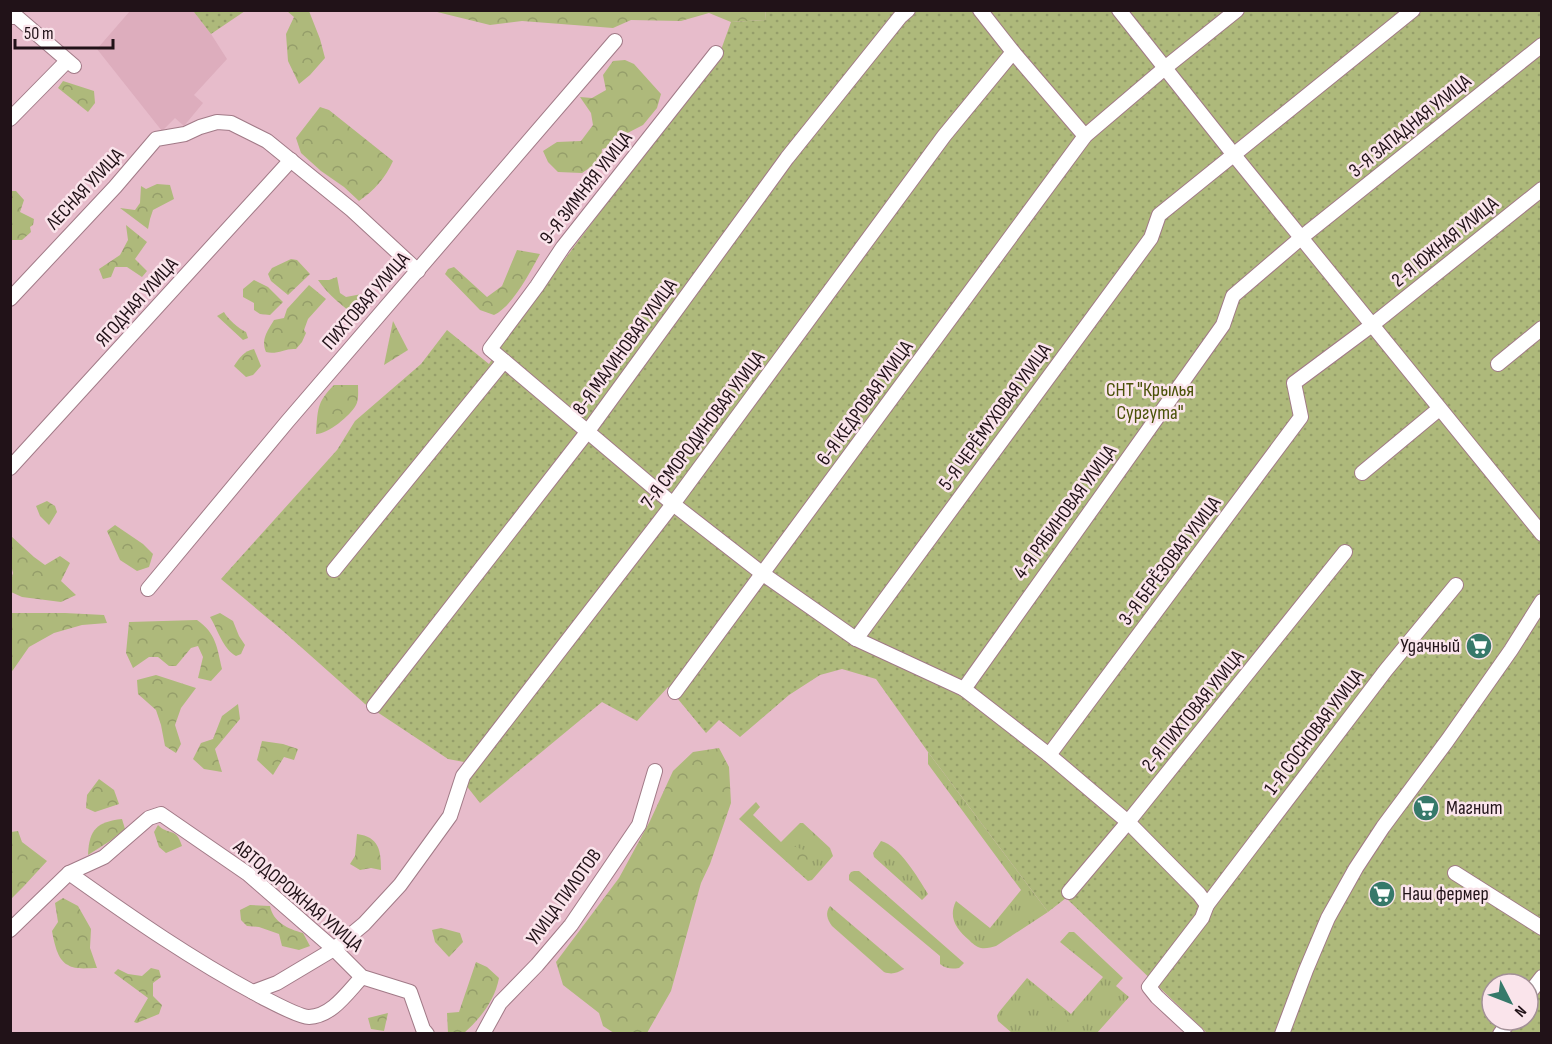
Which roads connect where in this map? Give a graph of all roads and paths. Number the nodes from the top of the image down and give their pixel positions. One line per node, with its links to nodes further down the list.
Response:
1 (908, 10): 27 (street, 8-Я МАЛИНОВАЯ УЛИЦА)
2 (980, 10): 9 (street)
3 (1119, 10): 11 (street)
4 (1237, 10): 11 (street, 6-Я КЕДРОВАЯ УЛИЦА)
5 (1413, 10): 14 (street)
6 (10, 17): 12 (street)
7 (615, 41): 18 (street, ПИХТОВАЯ УЛИЦА)
8 (1542, 45): 17 (street, 3-Я ЗАПАДНАЯ УЛИЦА)
9 (1012, 52): 13 (street); 30 (street, 7-Я СМОРОДИНОВАЯ УЛИЦА)
10 (716, 53): 23 (street, 9-Я ЗИМНЯЯ УЛИЦА)
11 (1166, 67): 13 (street, 6-Я КЕДРОВАЯ УЛИЦА); 14 (street)
12 (10, 119)
13 (1085, 136): 34 (street, 6-Я КЕДРОВАЯ УЛИЦА)
14 (1234, 155): 17 (street); 38 (street, 5-Я ЧЕРЁМУХОВАЯ УЛИЦА)
15 (291, 160): 18 (street, ЛЕСНАЯ УЛИЦА); 20 (street, ЛЕСНАЯ УЛИЦА); 28 (street, ЯГОДНАЯ УЛИЦА)
16 (1542, 189): 21 (street, 2-Я ЮЖНАЯ УЛИЦА)
17 (1302, 237): 19 (street, 3-Я ЗАПАДНАЯ УЛИЦА); 21 (street)
18 (418, 271): 36 (street, ПИХТОВАЯ УЛИЦА)
19 (1233, 296): 39 (street, 4-Я РЯБИНОВАЯ УЛИЦА)
20 (10, 299)
21 (1372, 325): 25 (street, 2-Я ЮЖНАЯ УЛИЦА); 26 (street)
22 (1542, 328): 24 (street)
23 (504, 361): 27 (street); 33 (street)
24 (1498, 364)
25 (1294, 383): 42 (street, 3-Я БЕРЁЗОВАЯ УЛИЦА)
26 (1439, 409): 29 (street); 31 (street)
27 (588, 431): 30 (street); 41 (street, 8-Я МАЛИНОВАЯ УЛИЦА)
28 (10, 468)
29 (1362, 473)
30 (673, 504): 34 (street); 51 (street, 7-Я СМОРОДИНОВАЯ УЛИЦА)
31 (1542, 534)
32 (1345, 552): 44 (street, 2-Я ПИХТОВАЯ УЛИЦА)
33 (334, 570)
34 (763, 574): 38 (street); 40 (street, 6-Я КЕДРОВАЯ УЛИЦА)
35 (1456, 585): 48 (street, 1-Я СОСНОВАЯ УЛИЦА)
36 (148, 589)
37 (1542, 601): 57 (street)
38 (856, 639): 39 (street)
39 (964, 688): 42 (street)
40 (675, 692)
41 (374, 706)
42 (1049, 755): 44 (street)
43 (655, 771): 55 (street, УЛИЦА ПИЛОТОВ)
44 (1128, 822): 47 (street, 2-Я ПИХТОВАЯ УЛИЦА); 48 (street)
45 (69, 873): 50 (street); 51 (street, АВТОДОРОЖНАЯ УЛИЦА); 53 (street)
46 (1455, 873): 49 (street)
47 (1069, 892)
48 (1207, 905): 56 (street, 1-Я СОСНОВАЯ УЛИЦА)
49 (1542, 928)
50 (10, 930)
51 (334, 949): 52 (street, АВТОДОРОЖНАЯ УЛИЦА); 53 (street, 7-Я СМОРОДИНОВАЯ УЛИЦА)
52 (362, 977): 53 (street); 54 (street, АВТОДОРОЖНАЯ УЛИЦА)
53 (253, 992)
54 (427, 1034)
55 (483, 1034)
56 (1197, 1034)
57 (1282, 1034)

